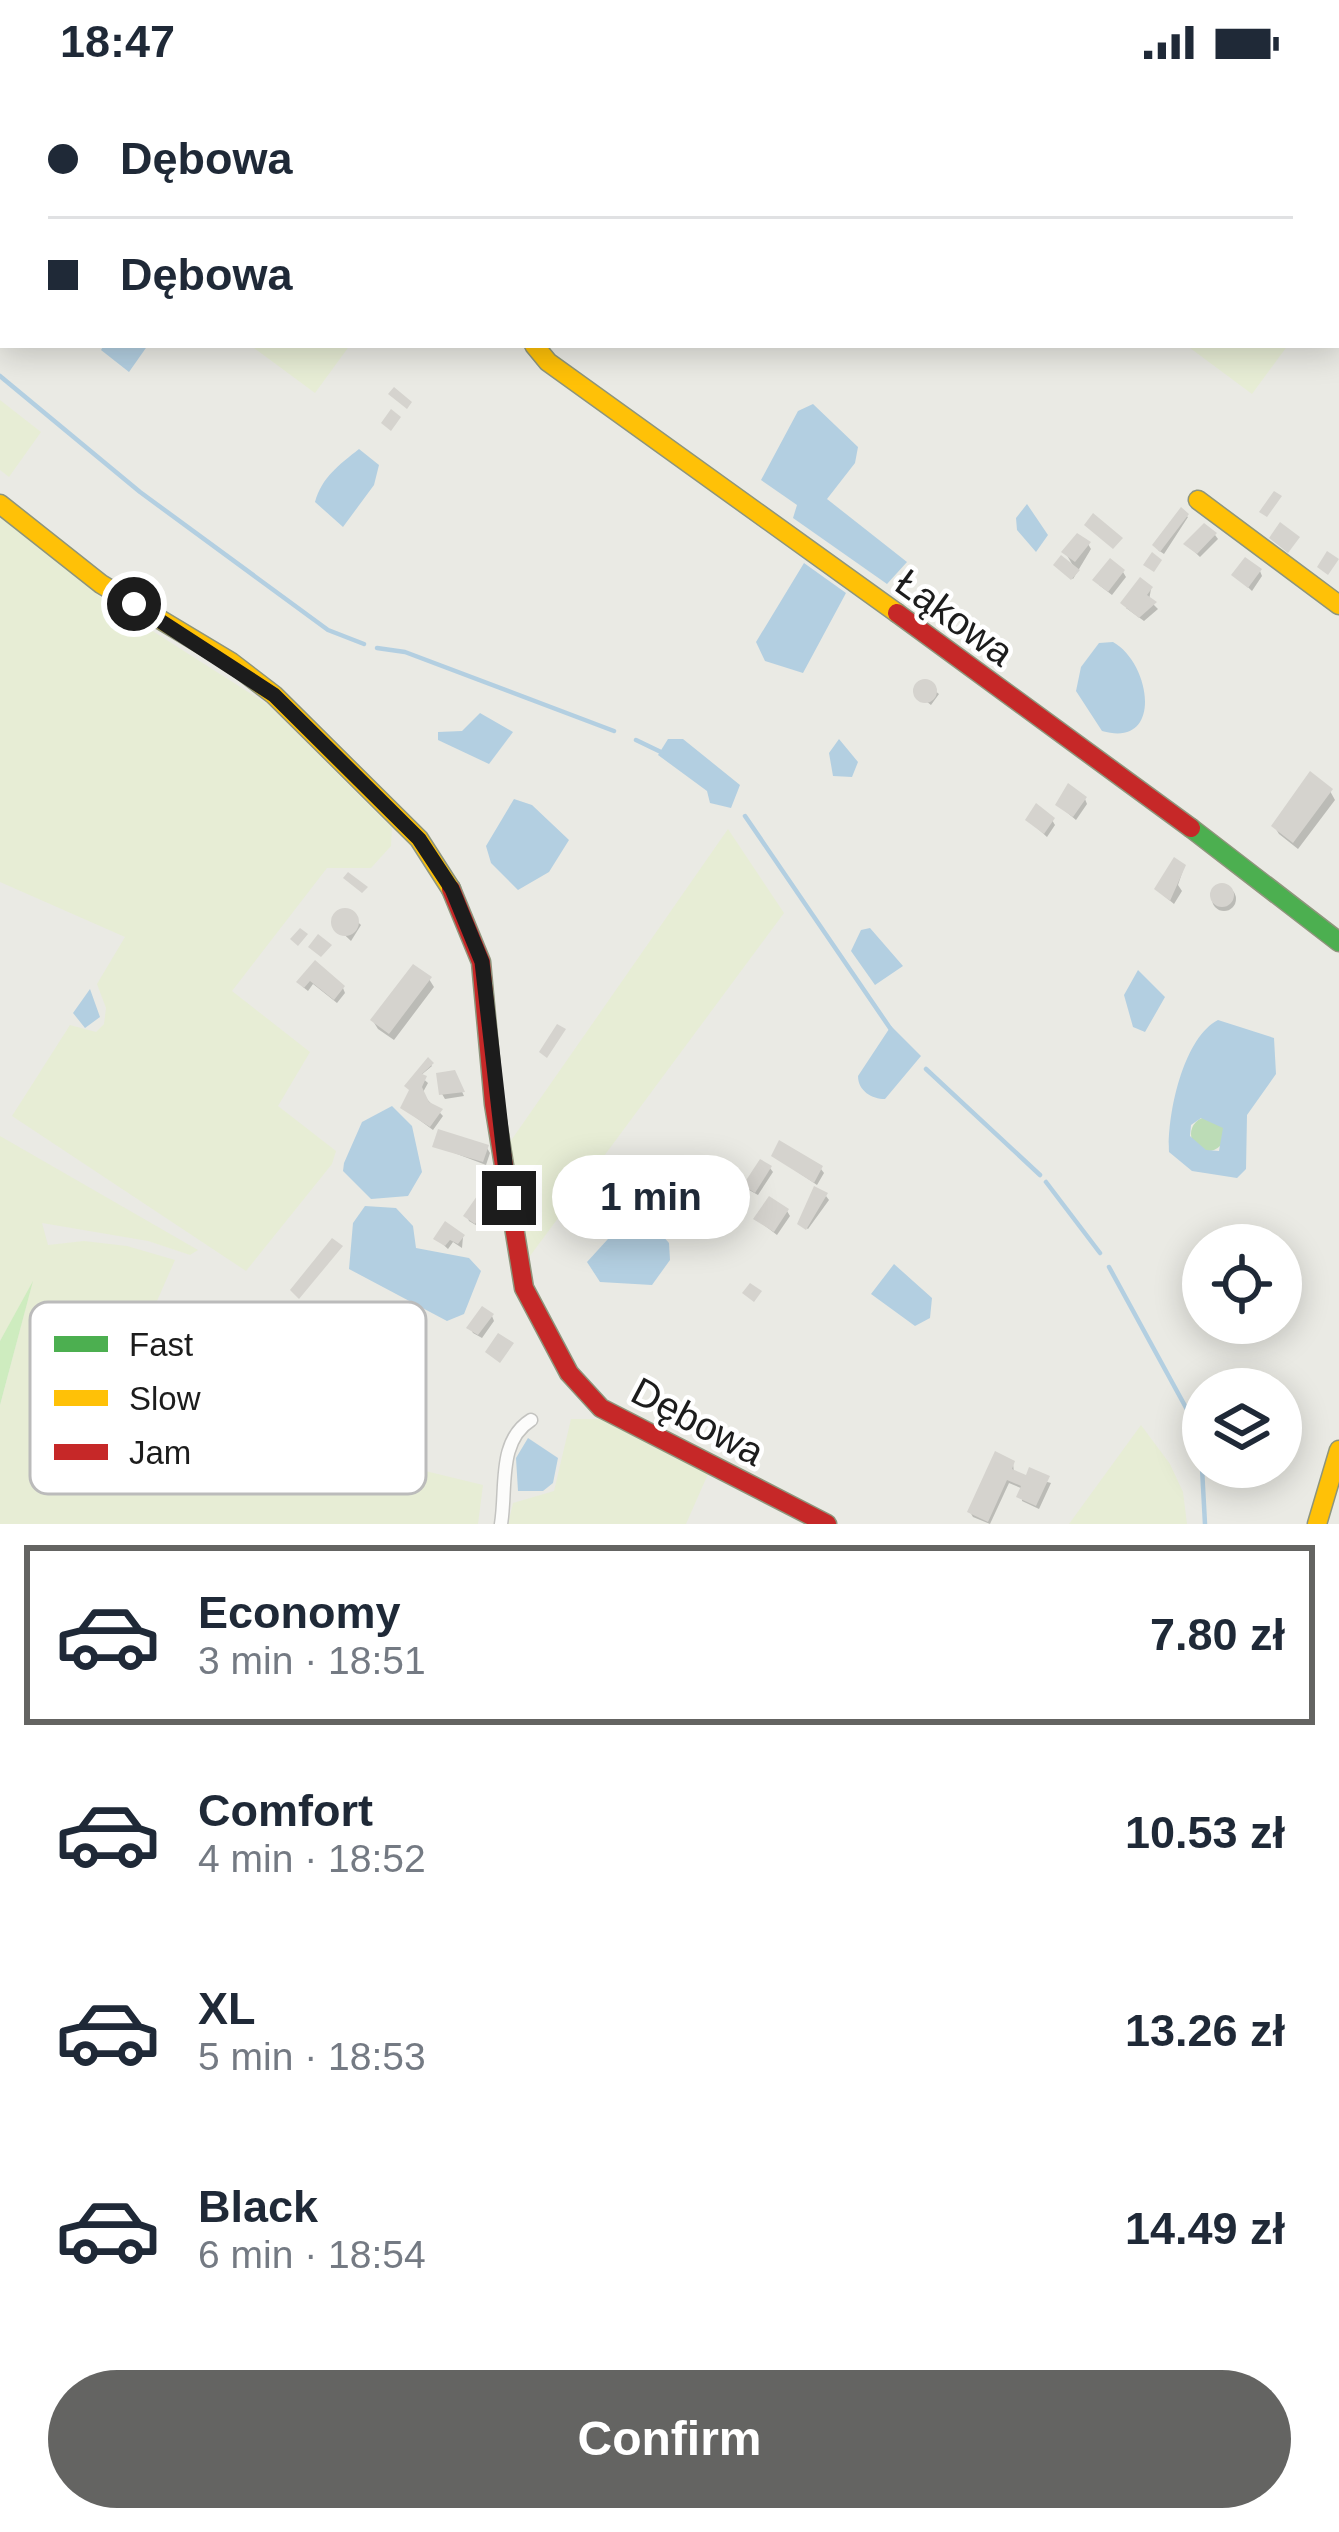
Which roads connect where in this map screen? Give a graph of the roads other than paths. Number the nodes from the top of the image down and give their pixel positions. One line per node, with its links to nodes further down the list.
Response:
1 (533, 348): 5 (street, Łąkowa)
2 (1198, 500): 4 (street)
3 (0, 504): 9 (street, Dębowa)
4 (1339, 605)
5 (1339, 942)
6 (531, 1420): 8 (street)
7 (1336, 1458): 10 (street)
8 (501, 1524)
9 (826, 1524)
10 (1317, 1524)

